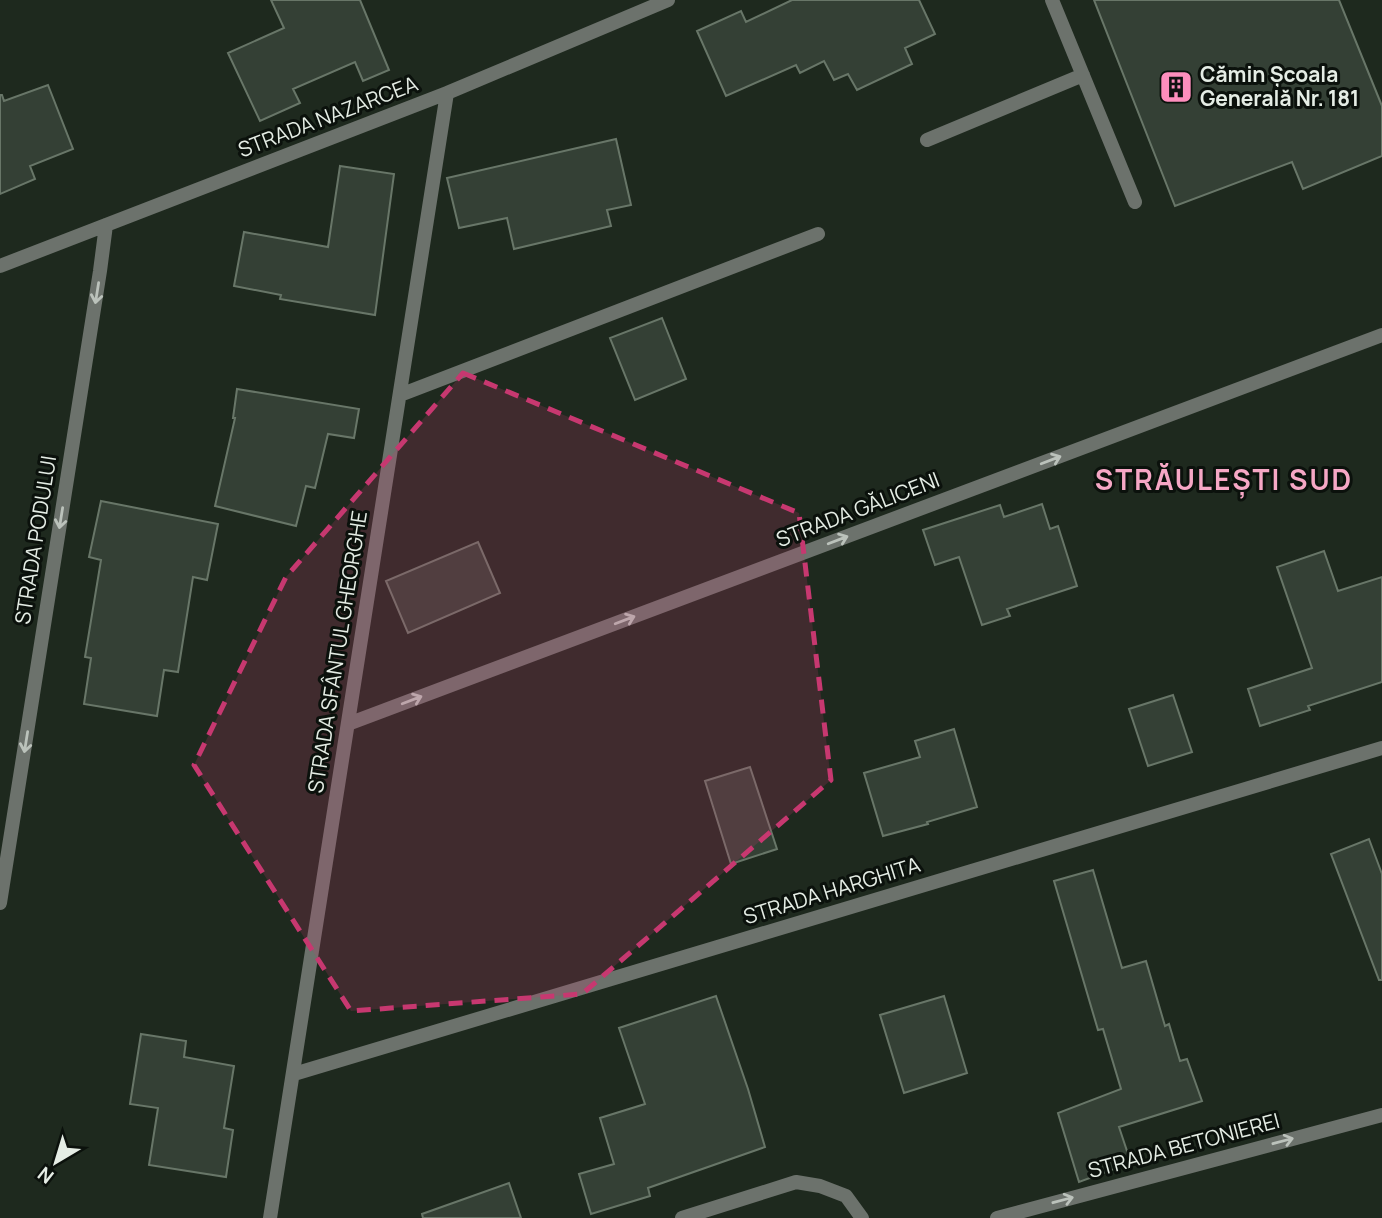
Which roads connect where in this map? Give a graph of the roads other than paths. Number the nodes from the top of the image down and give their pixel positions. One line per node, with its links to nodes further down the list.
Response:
1 (668, 0): 4 (street, STRADA NAZARCEA)
2 (1052, 0): 3 (street)
3 (1083, 75): 5 (street); 6 (street)
4 (447, 93): 7 (street, STRADA NAZARCEA); 11 (street, STRADA SFÂNTUL GHEORGHE)
5 (927, 140)
6 (1135, 202)
7 (106, 225): 9 (street, STRADA NAZARCEA); 14 (street, STRADA PODULUI, one-way to 14)
8 (818, 234): 11 (street)
9 (0, 266)
10 (1382, 335): 12 (street, STRADA GĂLICENI, one-way to 10)
11 (400, 395): 12 (street, STRADA SFÂNTUL GHEORGHE)
12 (348, 724): 15 (street, STRADA SFÂNTUL GHEORGHE)
13 (1382, 748): 15 (street, STRADA HARGHITA)
14 (0, 903)
15 (294, 1074): 17 (street, STRADA SFÂNTUL GHEORGHE)
16 (1382, 1115): 20 (street, STRADA BETONIEREI, one-way to 16)
17 (270, 1218)
18 (682, 1218): 19 (street)
19 (862, 1218)
20 (997, 1218)

